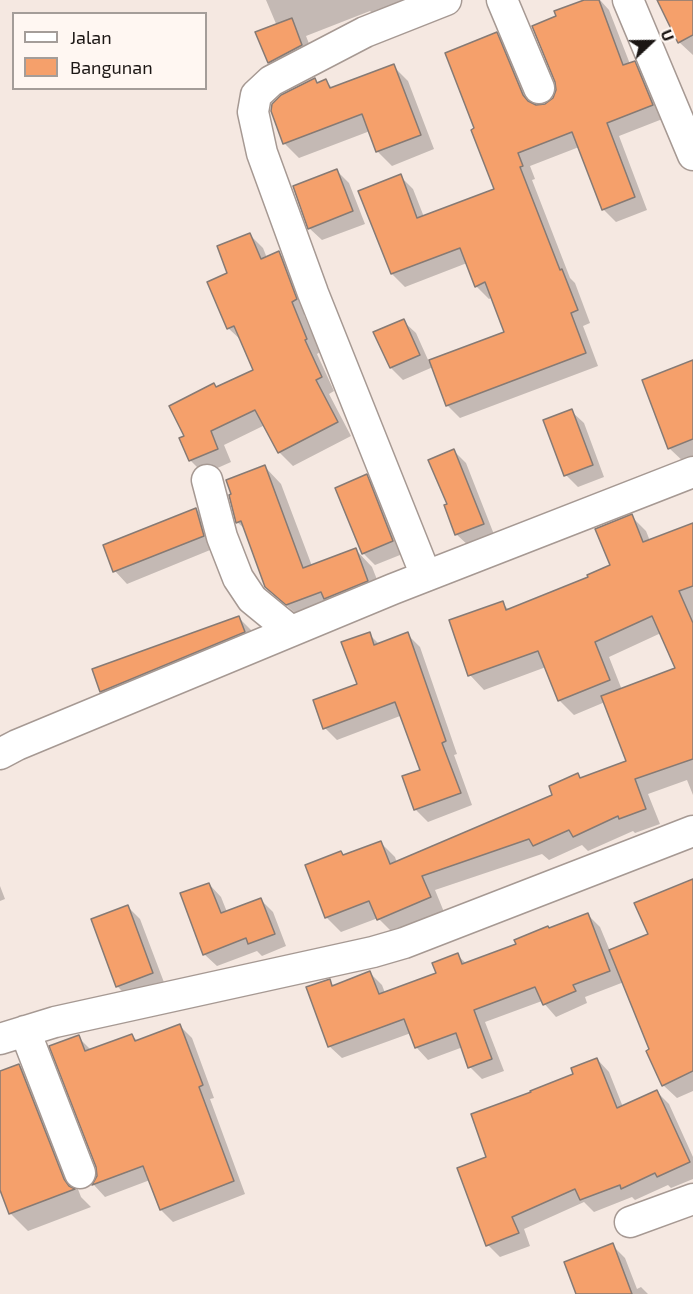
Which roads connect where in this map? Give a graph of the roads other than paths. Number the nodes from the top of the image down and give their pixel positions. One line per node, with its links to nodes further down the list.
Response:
1 (446, 0): 8 (street)
2 (502, 0): 4 (street)
3 (628, 0): 5 (street)
4 (539, 88)
5 (693, 155)
6 (693, 472): 8 (street)
7 (207, 480): 9 (street)
8 (426, 576): 9 (street)
9 (291, 631): 10 (street)
10 (0, 754)
11 (693, 831): 12 (street)
12 (13, 1035): 13 (street)
13 (80, 1173)
14 (693, 1199): 15 (street)
15 (630, 1222)

